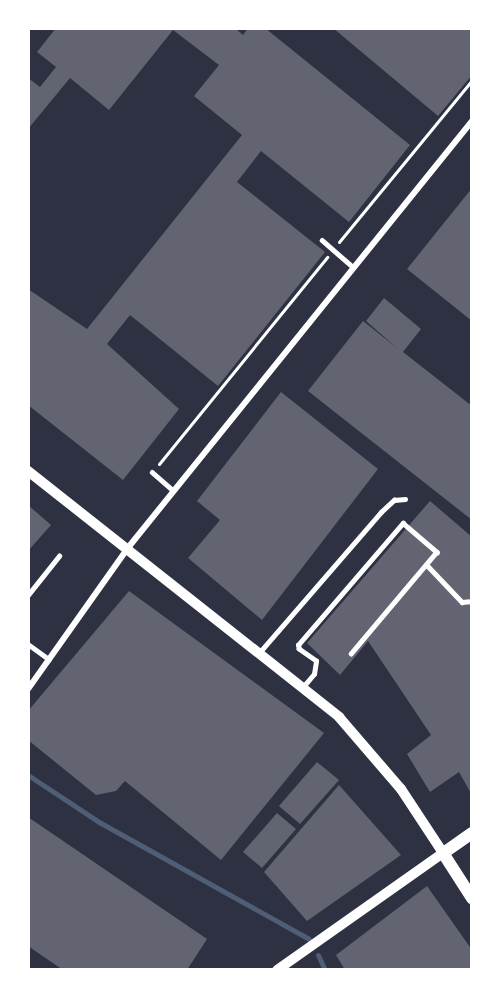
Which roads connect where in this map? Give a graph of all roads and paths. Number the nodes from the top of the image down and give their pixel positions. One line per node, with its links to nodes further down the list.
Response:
1 (471, 80): 4 (path)
2 (471, 121): 5 (street)
3 (322, 240): 4 (lane)
4 (333, 249): 5 (lane); 7 (path)
5 (353, 267): 8 (street)
6 (28, 471): 10 (street)
7 (153, 472): 8 (lane)
8 (173, 490): 10 (street)
9 (405, 499): 17 (lane)
10 (127, 549): 17 (street); 18 (street)
11 (59, 556): 13 (lane)
12 (427, 565): 14 (lane); 16 (lane); 20 (lane)
13 (28, 595)
14 (471, 601)
15 (28, 644): 18 (lane)
16 (351, 654)
17 (257, 655): 20 (street)
18 (49, 659): 19 (street)
19 (28, 688)
20 (301, 689): 22 (street)
21 (471, 833): 22 (main road)
22 (443, 853): 23 (main road); 24 (street)
23 (471, 897)
24 (277, 969)

